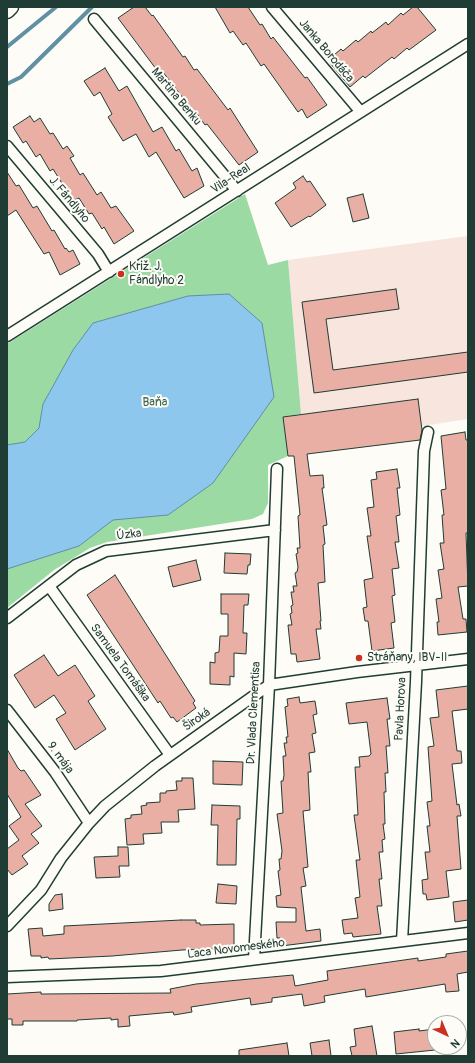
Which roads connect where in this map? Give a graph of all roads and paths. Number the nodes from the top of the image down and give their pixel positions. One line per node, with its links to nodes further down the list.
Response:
1 (11, 7): 3 (main road)
2 (272, 7): 6 (street, Janka Borodáča)
3 (7, 11)
4 (94, 19): 8 (street, Martina Benku)
5 (468, 44): 6 (street, Vila-Real)
6 (360, 111): 8 (street, Vila-Real)
7 (7, 146): 9 (street, J. Fándlyho)
8 (237, 191): 9 (street, Vila-Real)
9 (109, 272): 10 (street, Vila-Real)
10 (7, 336)
11 (428, 432): 17 (street, Pavla Horova)
12 (277, 469): 13 (street, Dr. Vlada Clementisa)
13 (275, 530): 14 (street, Úzka); 18 (street, Dr. Vlada Clementisa)
14 (49, 586): 15 (street, Úzka); 20 (street, Samuela Tomášika)
15 (7, 618)
16 (468, 659): 17 (street, Široká)
17 (416, 665): 18 (street, Široká); 24 (street, Pavla Horova)
18 (269, 685): 20 (street, Široká); 25 (street, Dr. Vlada Clementisa)
19 (7, 710): 21 (street, 9. mája)
20 (170, 755): 21 (street, Široká)
21 (89, 823): 22 (street, Široká)
22 (7, 926)
23 (468, 932): 24 (street, Laca Novomeského)
24 (402, 941): 25 (street, Laca Novomeského)
25 (254, 959): 26 (street, Laca Novomeského)
26 (7, 977)

